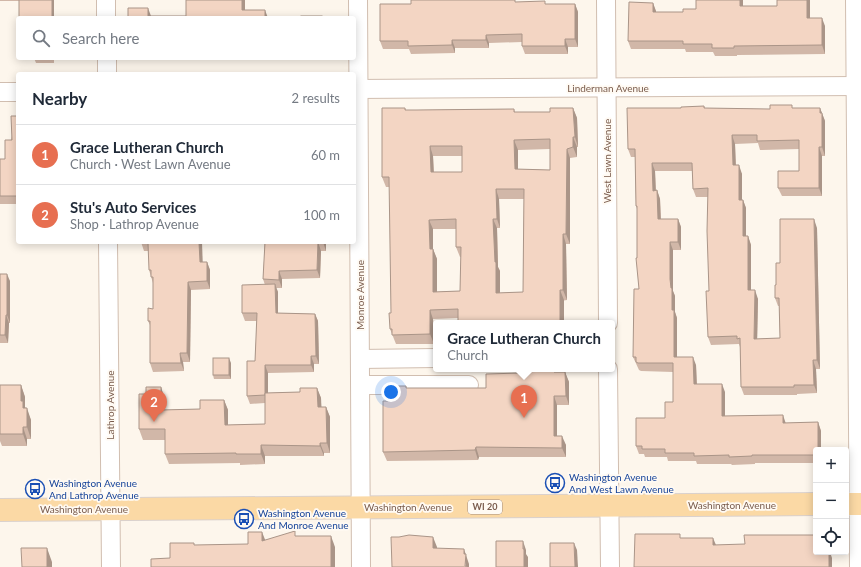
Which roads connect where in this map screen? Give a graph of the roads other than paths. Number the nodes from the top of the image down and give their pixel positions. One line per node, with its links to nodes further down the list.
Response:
1 (106, 0): 5 (street)
2 (358, 0): 10 (street, Monroe Avenue)
3 (606, 0): 9 (street, West Lawn Avenue)
4 (855, 0): 8 (street)
5 (106, 16)
6 (107, 60): 7 (street)
7 (107, 72)
8 (858, 86): 9 (street, Linderman Avenue); 21 (street)
9 (607, 87): 10 (street, Linderman Avenue); 14 (street, West Lawn Avenue)
10 (356, 89): 15 (street, Monroe Avenue)
11 (0, 92): 12 (street)
12 (16, 92)
13 (108, 244): 24 (street, Lathrop Avenue)
14 (608, 320)
15 (360, 358): 16 (street); 18 (street, Monroe Avenue)
16 (433, 358)
17 (608, 372): 22 (street)
18 (361, 385): 19 (street); 23 (street, Monroe Avenue)
19 (469, 385)
20 (813, 504): 22 (main road, Washington Avenue / WI 20)
21 (855, 504): 29 (street)
22 (609, 506): 23 (main road, Washington Avenue / WI 20); 28 (street)
23 (361, 508): 24 (main road, Washington Avenue / WI 20); 27 (street, Monroe Avenue)
24 (110, 509): 25 (main road, Washington Avenue / WI 20); 26 (street, Lathrop Avenue)
25 (0, 510)
26 (111, 567)
27 (361, 567)
28 (610, 567)
29 (859, 567)

